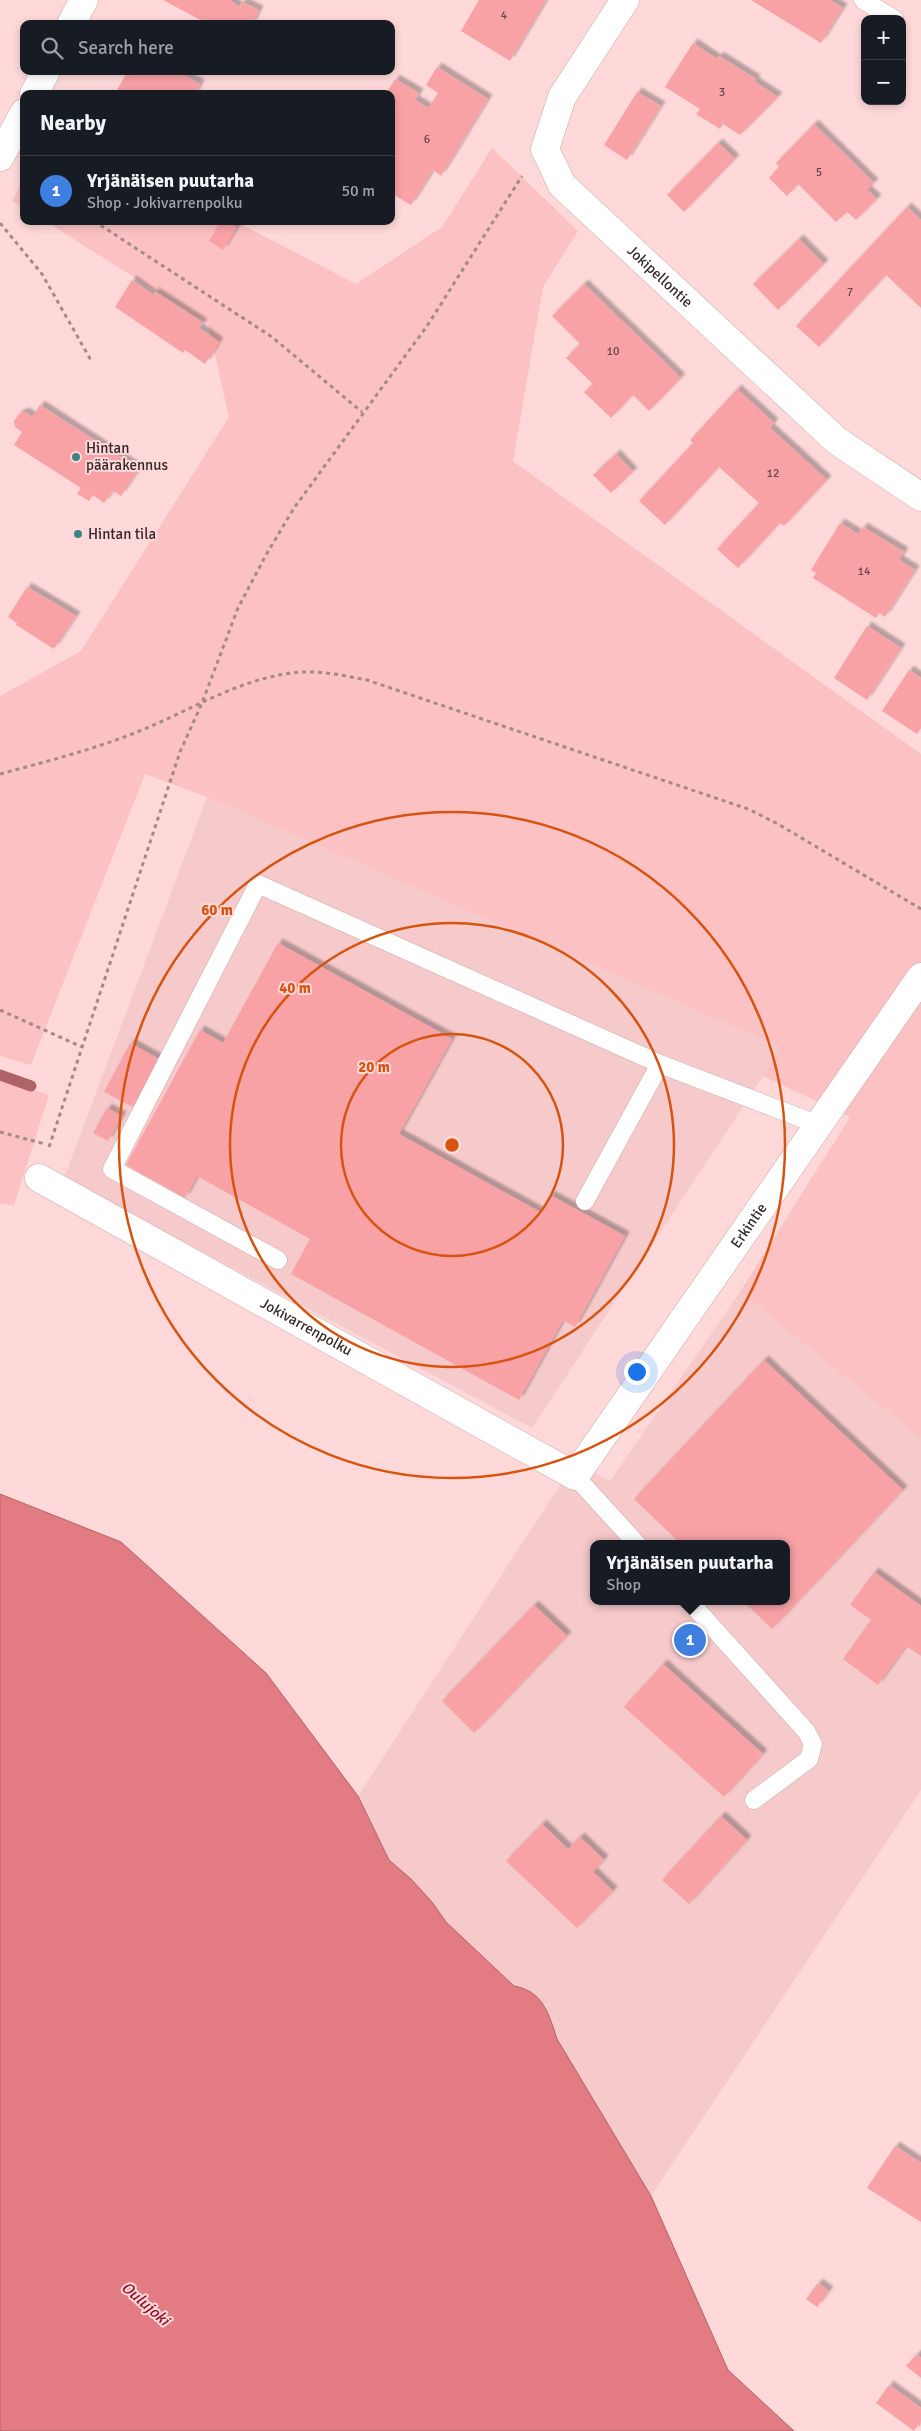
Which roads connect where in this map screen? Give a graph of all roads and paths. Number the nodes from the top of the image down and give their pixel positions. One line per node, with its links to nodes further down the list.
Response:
1 (84, 0): 5 (street)
2 (625, 0): 9 (street)
3 (864, 0): 4 (lane)
4 (888, 15)
5 (73, 20)
6 (44, 75): 7 (street)
7 (36, 90)
8 (20, 120): 10 (street)
9 (545, 149): 14 (path); 15 (street, Jokipellontie)
10 (0, 157)
11 (0, 223): 13 (path)
12 (100, 225): 14 (path)
13 (92, 362)
14 (362, 412): 16 (path)
15 (921, 497)
16 (202, 703): 17 (path); 18 (path); 21 (path)
17 (0, 774)
18 (921, 909)
19 (921, 977): 23 (street, Erkintie)
20 (0, 1010): 21 (path)
21 (82, 1047): 25 (path)
22 (660, 1064): 23 (lane); 27 (lane); 28 (lane)
23 (819, 1125): 29 (street, Erkintie)
24 (0, 1132): 25 (path)
25 (50, 1145): 26 (path)
26 (39, 1178): 29 (street, Jokivarrenpolku)
27 (586, 1201)
28 (278, 1260)
29 (575, 1476): 30 (lane)
30 (633, 1540)
31 (693, 1605): 32 (lane)
32 (754, 1800)

